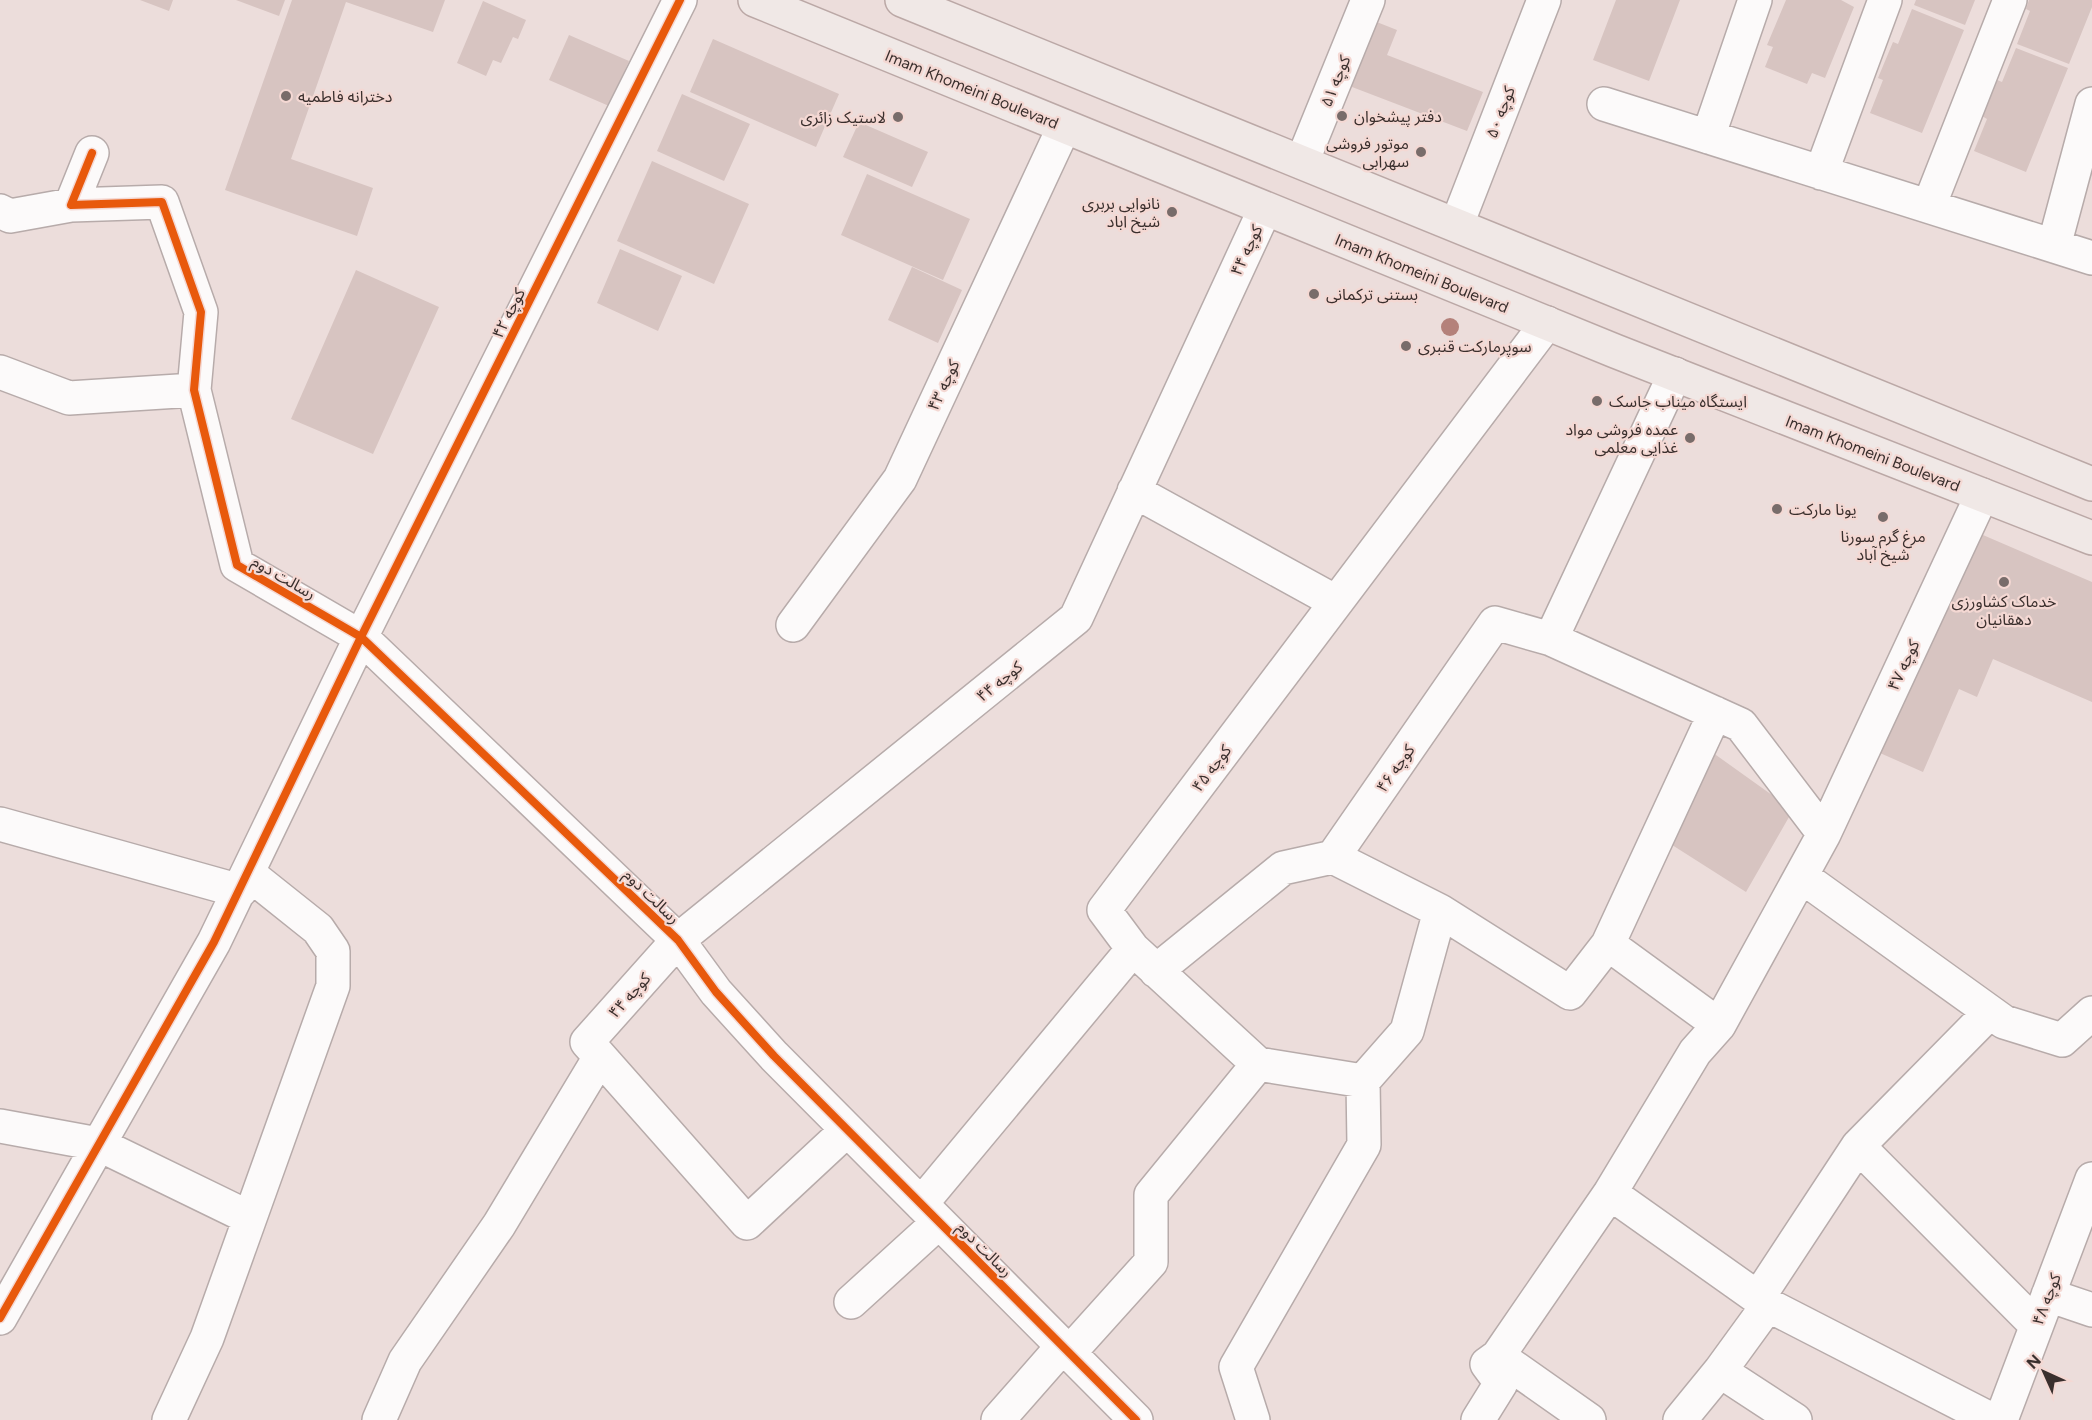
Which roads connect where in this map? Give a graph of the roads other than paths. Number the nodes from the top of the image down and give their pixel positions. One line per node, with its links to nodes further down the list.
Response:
1 (680, 0): 33 (street, کوچه ۴۲)
2 (755, 0): 11 (main road, Imam Khomeini Boulevard)
3 (902, 0): 14 (main road)
4 (1368, 0): 14 (street, کوچه ۵۱)
5 (1544, 0): 20 (street, کوچه ۵۰)
6 (1755, 0): 12 (street)
7 (1885, 0): 15 (street)
8 (2010, 0): 17 (street)
9 (1604, 104): 12 (street)
10 (2092, 104): 21 (street)
11 (1064, 127): 18 (main road, Imam Khomeini Boulevard); 32 (street, کوچه ۴۳)
12 (1708, 137): 15 (street)
13 (92, 153): 16 (street)
14 (1302, 162): 20 (main road)
15 (1821, 172): 17 (street)
16 (71, 205): 19 (street); 26 (street, رسالت دوم)
17 (1929, 206): 21 (street)
18 (1265, 209): 23 (main road, Imam Khomeini Boulevard); 28 (street, کوچه ۴۴)
19 (0, 211)
20 (1457, 224): 27 (main road)
21 (2054, 246): 22 (street)
22 (2092, 258)
23 (1547, 323): 25 (main road, Imam Khomeini Boulevard); 31 (street, کوچه ۴۵)
24 (0, 372): 26 (street)
25 (1675, 374): 29 (main road, Imam Khomeini Boulevard); 34 (street)
26 (194, 390): 33 (street, رسالت دوم)
27 (2092, 484)
28 (1134, 491): 31 (street); 42 (street, کوچه ۴۴)
29 (1982, 495): 30 (main road, Imam Khomeini Boulevard); 37 (street, کوچه ۴۷)
30 (2092, 538)
31 (1336, 602): 44 (street, کوچه ۴۵)
32 (793, 625)
33 (361, 637): 40 (street, کوچه ۴۲); 42 (street, رسالت دوم)
34 (1551, 639): 35 (street); 38 (street, کوچه ۴۶)
35 (1714, 713): 37 (street); 43 (street)
36 (0, 824): 40 (street)
37 (1824, 834): 39 (street, کوچه ۴۷)
38 (1333, 857): 41 (street); 45 (street)
39 (1801, 876): 46 (street); 48 (street, کوچه ۴۷)
40 (244, 883): 54 (street, کوچه ۴۲); 59 (street)
41 (1440, 911): 43 (street); 51 (street)
42 (678, 940): 49 (street, کوچه ۴۴); 53 (street, رسالت دوم)
43 (1608, 944): 48 (street)
44 (1132, 949): 45 (street); 58 (street)
45 (1156, 971): 50 (street)
46 (1990, 1012): 47 (street); 55 (street)
47 (2092, 1013)
48 (1719, 1024): 57 (street, کوچه ۴۷)
49 (593, 1050): 53 (street); 70 (street, کوچه ۴۴)
50 (1258, 1064): 51 (street); 66 (street)
51 (1363, 1081): 73 (street)
52 (0, 1126): 54 (street)
53 (847, 1130): 58 (street, رسالت دوم)
54 (98, 1144): 59 (street); 64 (street, کوچه ۴۲)
55 (1858, 1146): 61 (street); 65 (street)
56 (2092, 1179): 60 (street, کوچه ۴۸)
57 (1610, 1193): 61 (street); 67 (street, کوچه ۴۷)
58 (930, 1213): 62 (street); 66 (street, رسالت دوم)
59 (250, 1218): 69 (street)
60 (2048, 1294): 63 (street); 65 (street, کوچه ۴۸)
61 (1763, 1301): 68 (street); 78 (street)
62 (851, 1302)
63 (2092, 1310)
64 (0, 1318)
65 (2037, 1325): 79 (street, کوچه ۴۸)
66 (1066, 1349): 71 (street); 72 (street, رسالت دوم)
67 (1498, 1356): 74 (street); 75 (street)
68 (1720, 1371): 76 (street); 77 (street)
69 (169, 1420)
70 (379, 1420)
71 (998, 1420)
72 (1136, 1420)
73 (1253, 1420)
74 (1478, 1420)
75 (1589, 1420)
76 (1680, 1420)
77 (1796, 1420)
78 (1992, 1420)
79 (2001, 1420)

